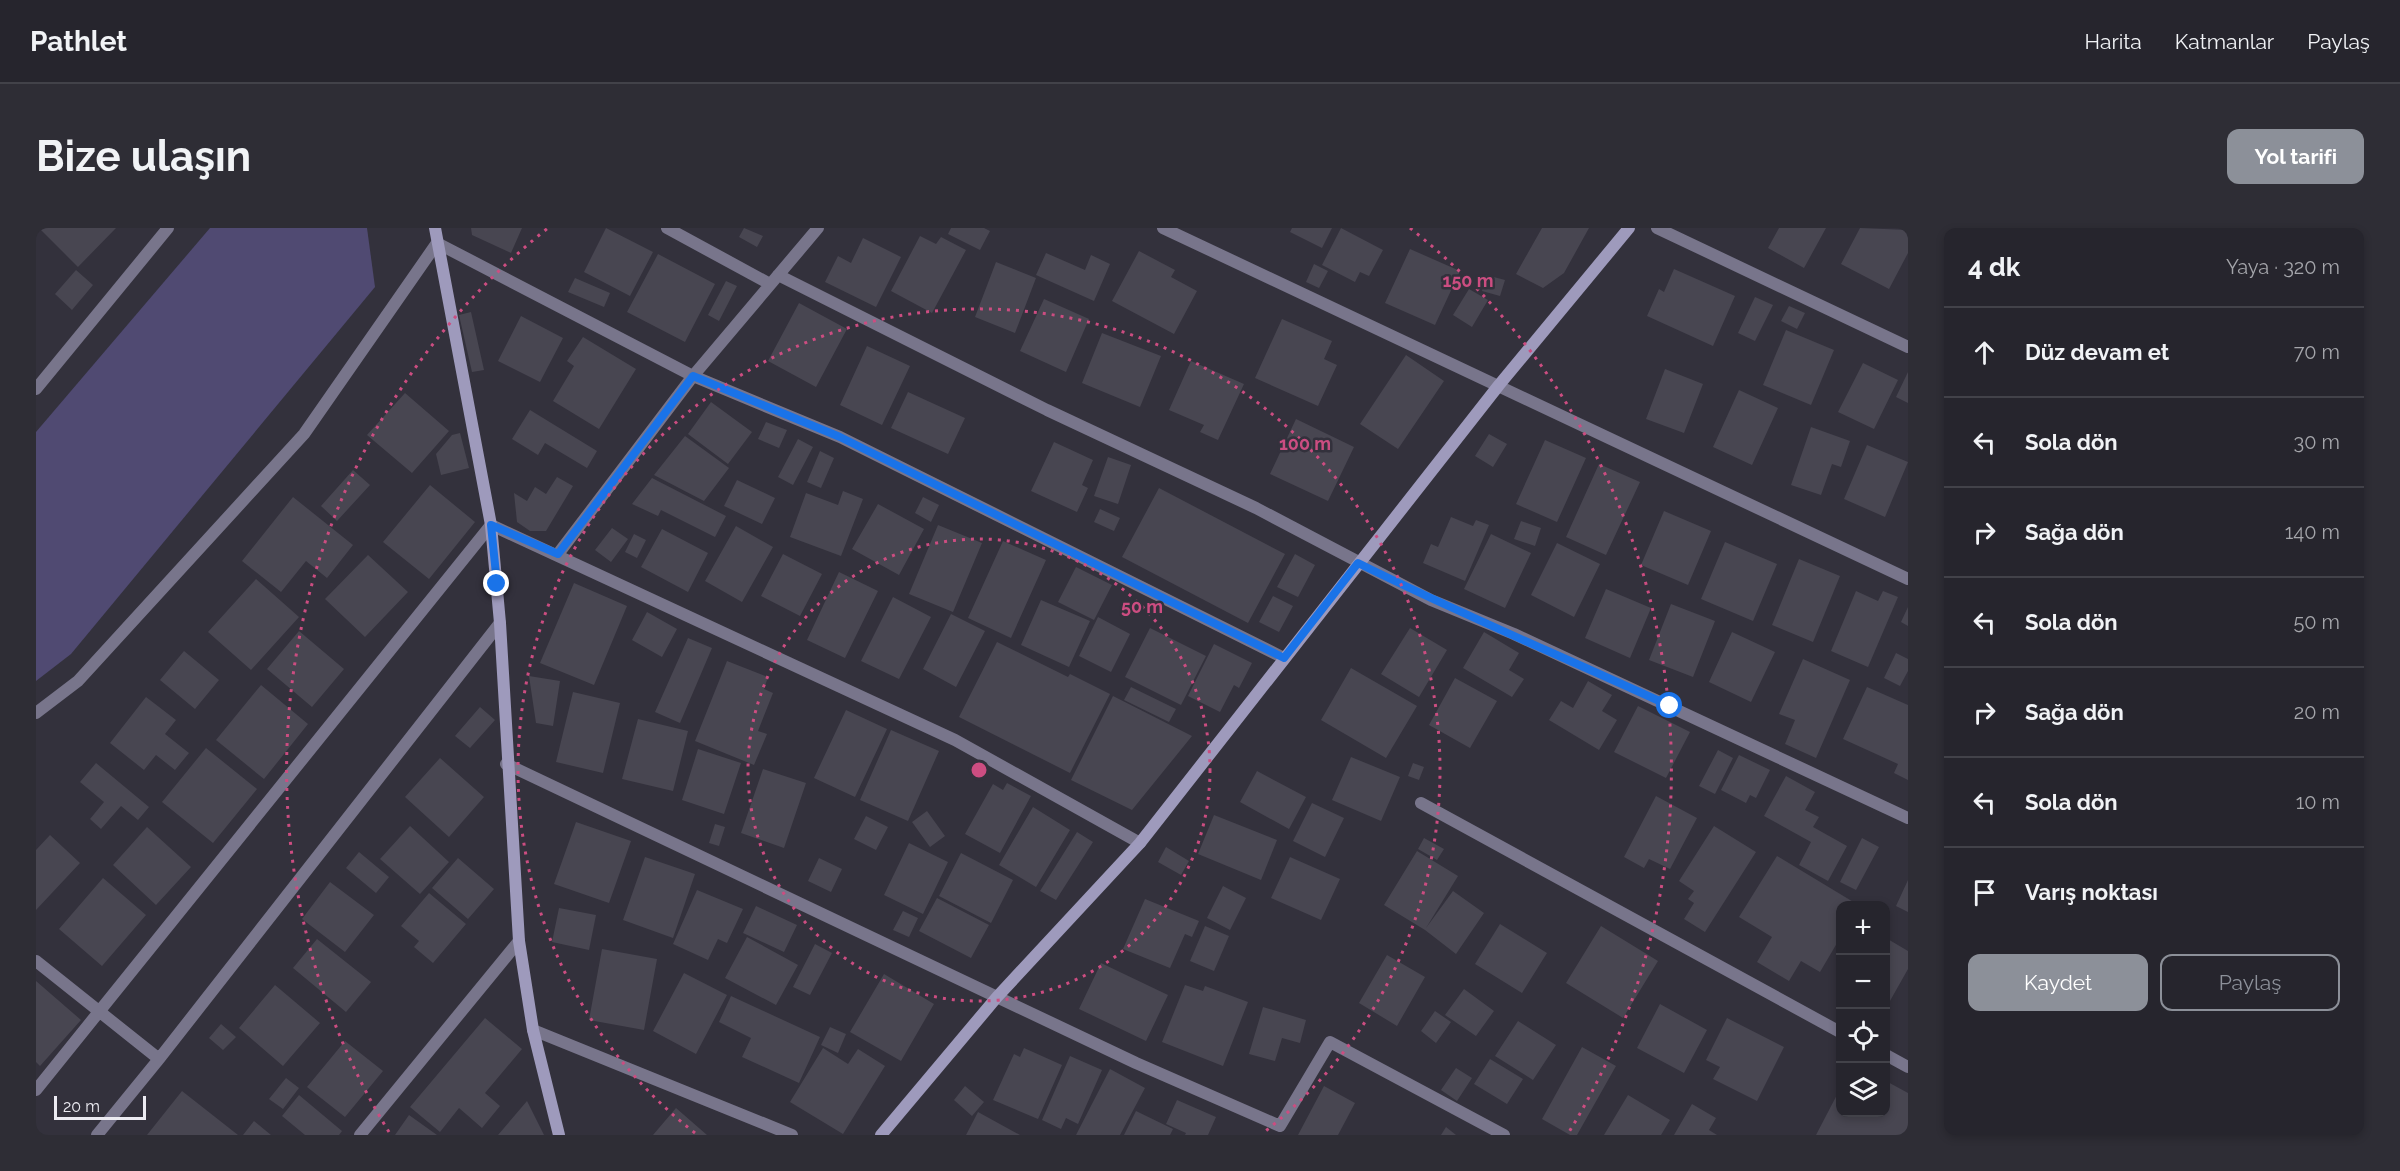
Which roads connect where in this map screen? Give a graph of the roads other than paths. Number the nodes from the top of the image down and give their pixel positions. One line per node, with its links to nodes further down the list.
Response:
1 (168, 228): 13 (street)
2 (435, 228): 8 (street)
3 (667, 228): 9 (street)
4 (818, 228): 9 (street)
5 (1163, 228): 12 (street)
6 (1629, 228): 12 (street)
7 (1657, 228): 10 (street)
8 (438, 243): 11 (street); 14 (street); 20 (street)
9 (774, 280): 11 (street); 16 (street)
10 (1908, 347)
11 (693, 376): 15 (street); 19 (street)
12 (1499, 384): 16 (street); 17 (street)
13 (36, 389)
14 (491, 525): 15 (street); 18 (street); 28 (street)
15 (558, 554): 24 (street)
16 (1358, 563): 19 (street); 23 (street)
17 (1908, 579)
18 (500, 623): 21 (street); 32 (street)
19 (1284, 658): 24 (street)
20 (36, 713)
21 (506, 764): 25 (street); 27 (street)
22 (1422, 803): 30 (street)
23 (1908, 818)
24 (1140, 843): 27 (street)
25 (519, 940): 29 (street); 36 (street)
26 (36, 961): 28 (street)
27 (997, 997): 39 (street); 40 (street)
28 (101, 1013): 32 (street); 34 (street)
29 (533, 1030): 37 (street); 38 (street)
30 (1836, 1030)
31 (1890, 1057): 33 (street)
32 (159, 1059): 35 (street)
33 (1908, 1067)
34 (36, 1090)
35 (97, 1135)
36 (360, 1135)
37 (559, 1135)
38 (792, 1135)
39 (881, 1135)
40 (1504, 1135)

